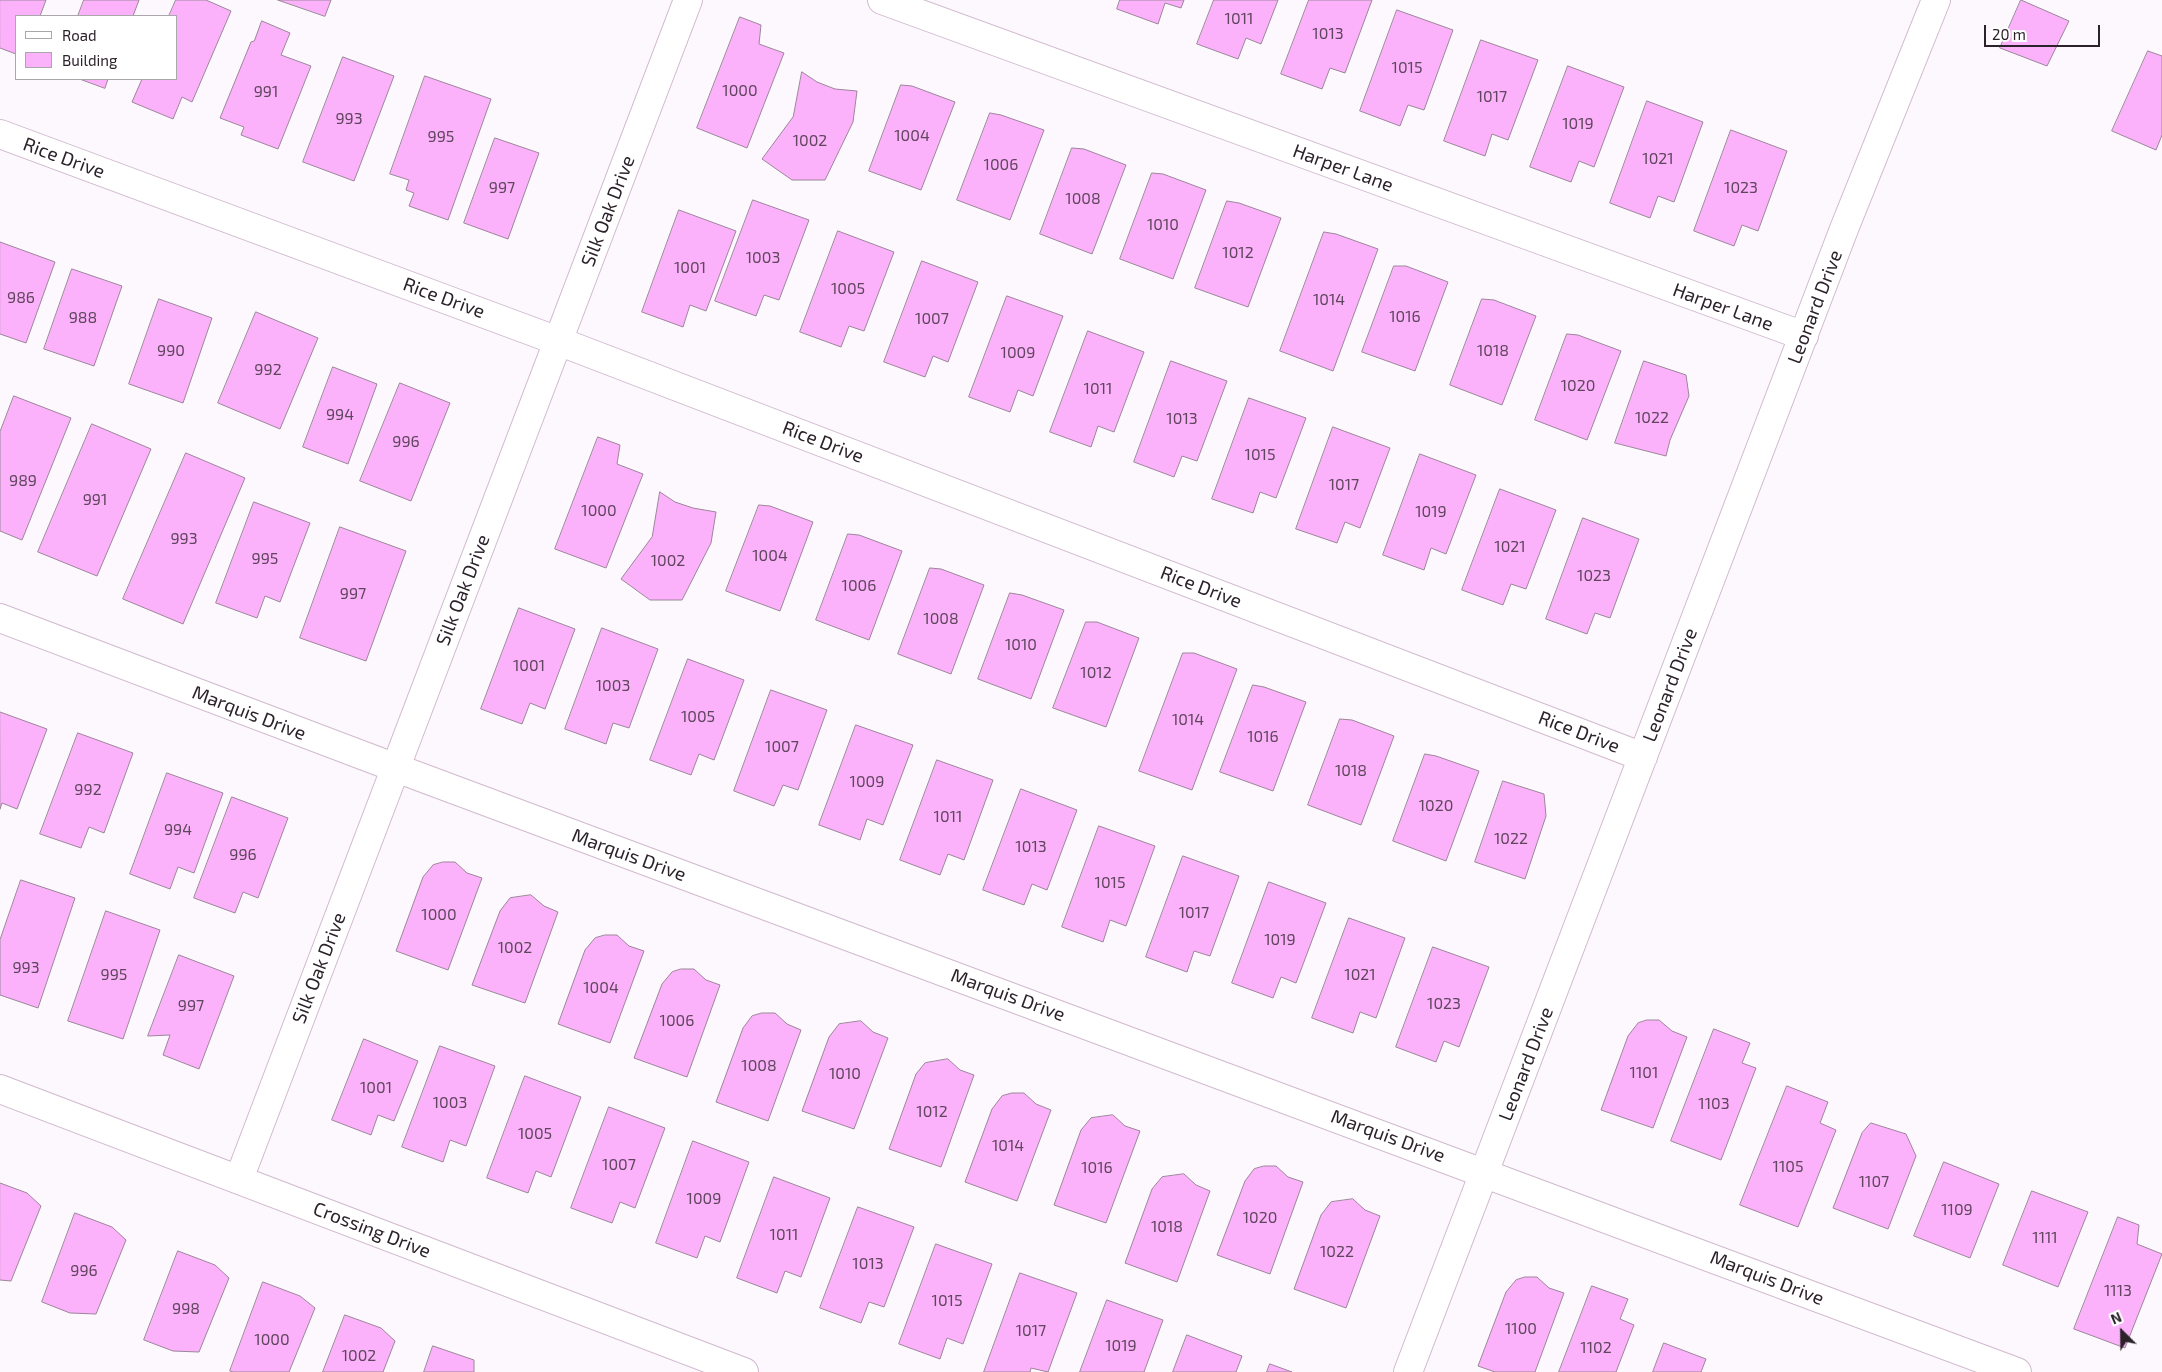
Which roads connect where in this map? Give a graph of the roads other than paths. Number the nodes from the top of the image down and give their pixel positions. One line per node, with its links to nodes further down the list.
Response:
1 (688, 0): 6 (street, Silk Oak Drive)
2 (882, 0): 5 (street, Harper Lane)
3 (1936, 0): 5 (street, Leonard Drive)
4 (0, 134): 6 (street, Rice Drive)
5 (1804, 336): 8 (street, Leonard Drive)
6 (558, 341): 8 (street, Rice Drive); 9 (street, Silk Oak Drive)
7 (0, 618): 9 (street, Marquis Drive)
8 (1643, 757): 11 (street, Leonard Drive)
9 (396, 768): 11 (street, Marquis Drive); 12 (street, Silk Oak Drive)
10 (0, 1089): 12 (street, Crossing Drive)
11 (1485, 1172): 14 (street, Leonard Drive); 15 (street, Marquis Drive)
12 (239, 1180): 13 (street, Crossing Drive)
13 (744, 1372)
14 (1408, 1372)
15 (2017, 1372)

